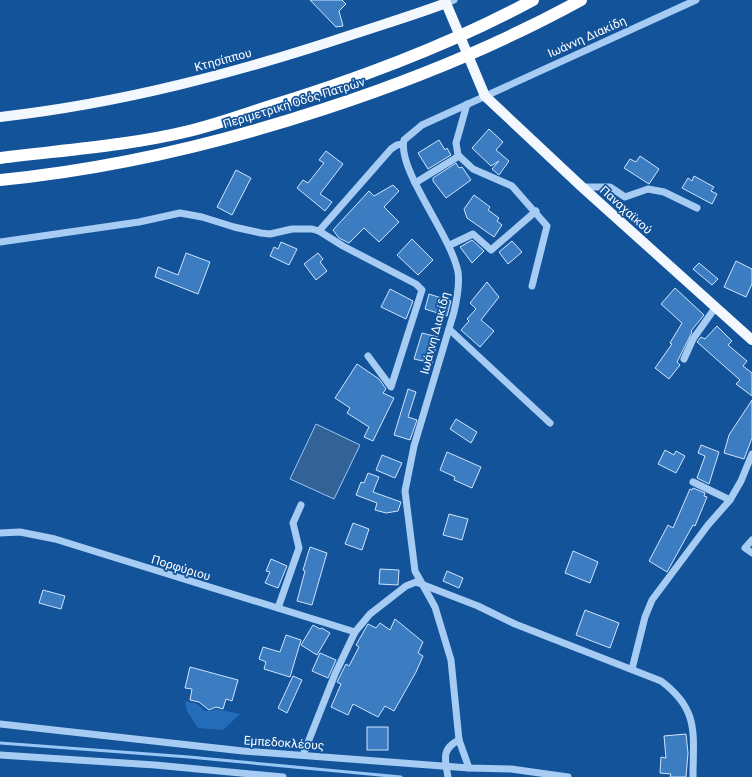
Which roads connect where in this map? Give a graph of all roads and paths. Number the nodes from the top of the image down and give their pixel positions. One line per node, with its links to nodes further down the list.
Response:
1 (533, 0): 10 (highway, Περιμετρική Οδός Πατρών)
2 (581, 0): 11 (highway, Περιμετρική Οδός Πατρών)
3 (696, 0): 5 (street, Ιωάννη Διακίδη)
4 (449, 1): 5 (main road); 7 (main road, Κτησίππου)
5 (485, 96): 6 (street, Ιωάννη Διακίδη); 13 (main road, Παναχαϊκού)
6 (467, 104): 8 (street, Ιωάννη Διακίδη); 9 (street)
7 (0, 117)
8 (403, 144): 12 (street, Ιωάννη Διακίδη); 16 (street)
9 (459, 156): 12 (street); 15 (street)
10 (0, 158)
11 (0, 180)
12 (415, 183): 18 (street, Ιωάννη Διακίδη)
13 (582, 187): 14 (street); 20 (main road, Παναχαϊκού)
14 (697, 208)
15 (536, 211): 18 (street); 19 (street)
16 (319, 231): 17 (street); 23 (street)
17 (0, 242)
18 (450, 245): 21 (street, Ιωάννη Διακίδη)
19 (532, 286)
20 (715, 308): 22 (main road, Παναχαϊκού); 24 (street)
21 (449, 329): 25 (street); 33 (street, Ιωάννη Διακίδη)
22 (752, 340)
23 (368, 356)
24 (684, 359)
25 (550, 423)
26 (752, 454): 28 (street)
27 (693, 482): 28 (street)
28 (730, 500): 36 (street)
29 (301, 505): 34 (street)
30 (0, 533): 34 (street, Πορφύριου)
31 (752, 540): 32 (street)
32 (752, 553)
33 (425, 587): 35 (street); 36 (street); 38 (street, Ιωάννη Διακίδη)
34 (278, 608): 35 (street, Πορφύριου)
35 (355, 632): 40 (street)
36 (632, 669): 46 (street)
37 (0, 724): 40 (street, Εμπεδοκλέους)
38 (459, 740): 41 (street); 42 (street, Ιωάννη Διακίδη)
39 (0, 755): 43 (street)
40 (303, 755): 41 (street, Εμπεδοκλέους)
41 (446, 766): 42 (street, Εμπεδοκλέους); 44 (street)
42 (469, 768): 45 (street, Εμπεδοκλέους)
43 (283, 777)
44 (448, 777)
45 (568, 777)
46 (693, 777)

